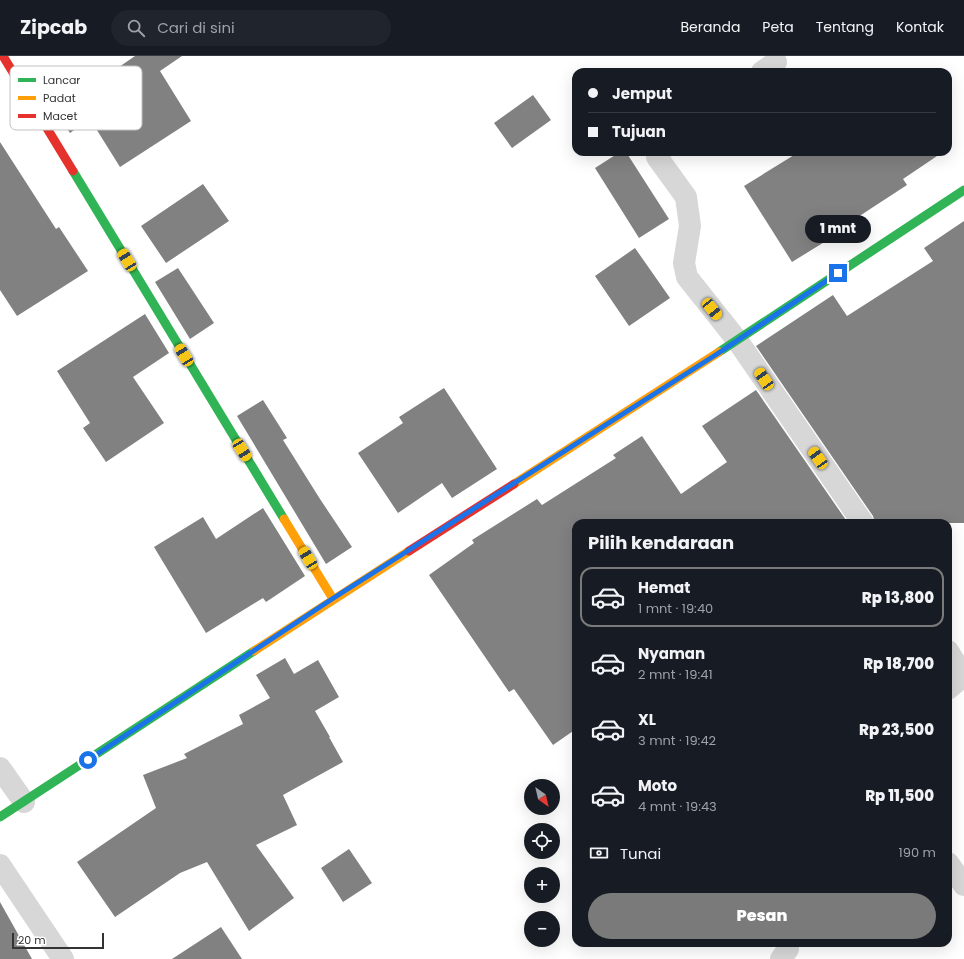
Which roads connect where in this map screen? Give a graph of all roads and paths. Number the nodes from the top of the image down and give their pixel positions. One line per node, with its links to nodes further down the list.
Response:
1 (3, 56): 2 (street)
2 (10, 68)
3 (48, 130): 8 (street)
4 (658, 156): 6 (street)
5 (964, 190): 6 (street)
6 (737, 340): 7 (street); 8 (street)
7 (860, 519)
8 (332, 599): 12 (street)
9 (952, 663): 10 (street)
10 (958, 680)
11 (0, 768): 12 (street)
12 (24, 802): 13 (street)
13 (0, 817)
14 (0, 865): 17 (street)
15 (952, 868): 16 (street)
16 (964, 884)
17 (63, 959)

